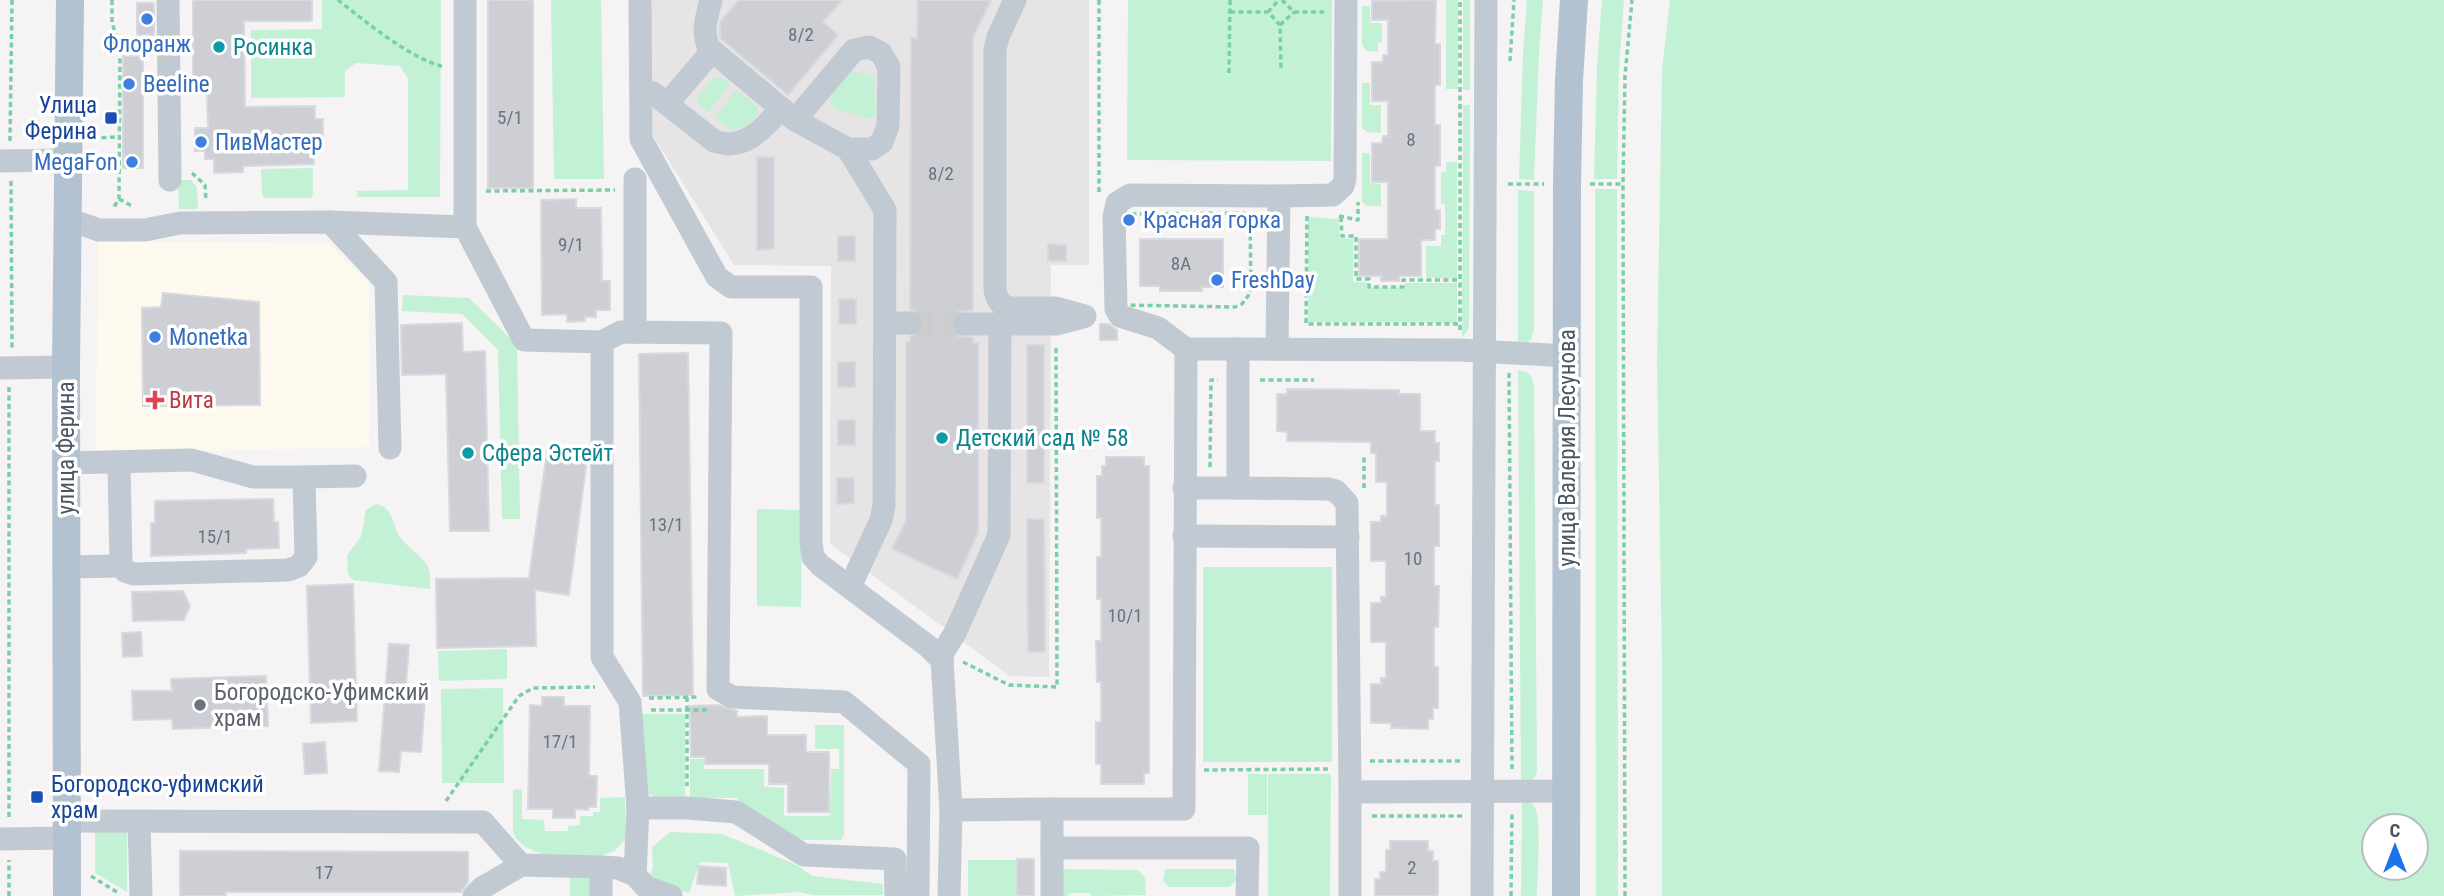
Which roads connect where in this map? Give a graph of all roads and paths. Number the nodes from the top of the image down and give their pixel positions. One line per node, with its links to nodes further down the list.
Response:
1 (12, 0): 32 (path)
2 (70, 0): 31 (main road, улица Ферина)
3 (112, 0): 28 (path)
4 (168, 0): 33 (lane)
5 (338, 0): 24 (path)
6 (465, 0): 24 (lane)
7 (640, 0): 79 (lane)
8 (711, 0): 22 (lane)
9 (1015, 0): 48 (lane)
10 (1099, 0): 38 (path)
11 (1230, 0): 18 (path)
12 (1281, 0): 19 (path); 20 (path)
13 (1486, 0): 61 (lane)
14 (1514, 0): 23 (path)
15 (1574, 0): 63 (main road, улица Валерия Лесунова)
16 (1632, 0): 123 (path)
17 (1340, 6): 20 (path); 37 (lane)
18 (1230, 12): 19 (path); 26 (path)
19 (1268, 12): 21 (path)
20 (1294, 12): 21 (path)
21 (1280, 25): 25 (path)
22 (712, 51): 27 (lane); 27 (lane)
23 (1509, 66)
24 (465, 71): 35 (lane)
25 (1281, 71)
26 (1229, 73)
27 (788, 114): 30 (lane); 30 (lane)
28 (119, 137): 29 (path); 45 (path)
29 (93, 138)
30 (848, 149): 50 (lane)
31 (67, 160): 32 (lane); 42 (main road, улица Ферина)
32 (5, 161): 65 (path)
33 (170, 180)
34 (635, 184): 35 (path); 56 (lane)
35 (466, 191): 44 (lane)
36 (1358, 192): 41 (path)
37 (1279, 196): 49 (lane); 60 (lane)
38 (1099, 204)
39 (1317, 213): 55 (path)
40 (1328, 213): 41 (path)
41 (1341, 217): 46 (path)
42 (67, 219): 45 (lane); 64 (main road, улица Ферина)
43 (330, 222): 44 (lane); 45 (lane); 66 (lane)
44 (465, 227): 57 (lane)
45 (99, 230)
46 (1460, 280)
47 (1235, 307): 47 (path)
48 (1085, 316): 49 (lane); 54 (lane)
49 (1120, 316): 58 (lane)
50 (885, 323): 51 (lane); 79 (lane)
51 (910, 323)
52 (965, 324): 53 (lane)
53 (1000, 324): 54 (lane); 80 (lane)
54 (1056, 324): 80 (path)
55 (1460, 324)
56 (635, 332): 57 (lane); 115 (lane)
57 (602, 342): 81 (lane)
58 (1186, 349): 59 (lane); 72 (lane)
59 (1238, 349): 60 (lane); 73 (lane)
60 (1278, 349): 61 (lane)
61 (1485, 351): 62 (lane); 92 (lane)
62 (1508, 352): 63 (lane); 93 (path)
63 (1567, 356): 90 (main road, улица Валерия Лесунова)
64 (66, 367): 65 (lane); 69 (main road, улица Ферина)
65 (5, 368): 101 (path)
66 (390, 448)
67 (1364, 455): 74 (path)
68 (119, 462): 69 (lane); 71 (lane); 77 (lane)
69 (66, 463): 78 (main road, улица Ферина)
70 (355, 476): 71 (lane)
71 (304, 477): 77 (lane)
72 (1184, 488): 73 (lane); 75 (lane)
73 (1238, 488): 76 (lane)
74 (1363, 497)
75 (1184, 536): 76 (lane); 89 (lane)
76 (1348, 537): 88 (lane)
77 (121, 566): 78 (lane)
78 (66, 567): 100 (main road, улица Ферина)
79 (850, 587): 80 (lane)
80 (943, 656): 98 (lane)
81 (618, 684): 84 (lane); 94 (path)
82 (703, 697): 83 (path)
83 (687, 698): 84 (path); 85 (path)
84 (634, 704): 85 (path); 95 (lane)
85 (687, 710): 86 (path); 96 (path)
86 (705, 710)
87 (1464, 761): 88 (path)
88 (1350, 764): 89 (path); 91 (lane)
89 (1183, 770): 97 (lane)
90 (1566, 791): 93 (lane); 122 (main road, улица Валерия Лесунова)
91 (1350, 792): 92 (lane); 119 (lane)
92 (1482, 792): 93 (lane); 120 (lane)
93 (1512, 792): 121 (path)
94 (444, 803)
95 (638, 808): 96 (lane); 106 (lane)
96 (687, 808): 114 (lane)
97 (1052, 809): 98 (lane); 102 (lane)
98 (951, 810): 116 (lane)
99 (139, 822): 100 (lane); 104 (lane); 110 (lane)
100 (67, 830): 101 (lane); 108 (main road, улица Ферина)
101 (5, 839): 107 (path)
102 (1052, 848): 117 (lane); 118 (lane)
103 (91, 863): 109 (path)
104 (521, 865): 105 (lane); 111 (lane)
105 (601, 867): 106 (lane); 112 (lane)
106 (635, 875): 113 (lane)
107 (9, 896)
108 (67, 896)
109 (121, 896)
110 (141, 896)
111 (474, 896)
112 (601, 896)
113 (671, 896)
114 (896, 896)
115 (918, 896)
116 (949, 896)
117 (1052, 896)
118 (1247, 896)
119 (1350, 896)
120 (1482, 896)
121 (1511, 896)
122 (1566, 896)
123 (1625, 896)

